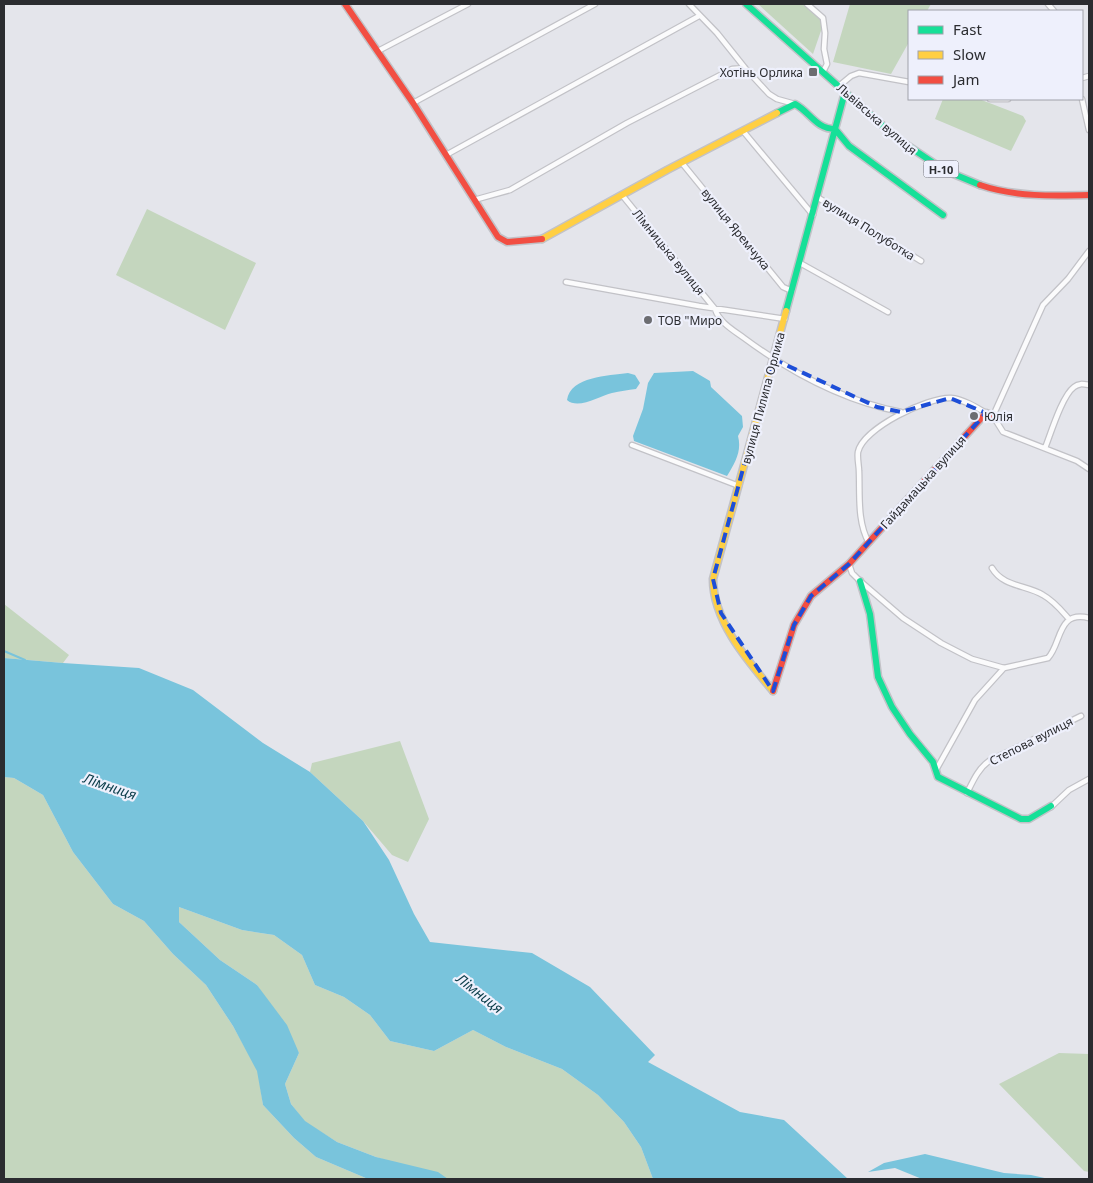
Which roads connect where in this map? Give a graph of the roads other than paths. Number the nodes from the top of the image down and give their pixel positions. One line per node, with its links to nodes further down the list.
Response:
1 (345, 4): 8 (street)
2 (468, 4): 8 (street)
3 (594, 4): 15 (street)
4 (689, 4): 7 (street)
5 (746, 4): 10 (street, Львівська вулиця / Н-10)
6 (807, 4): 10 (street)
7 (699, 16): 9 (street); 20 (street)
8 (378, 51): 15 (street)
9 (745, 68): 16 (street); 25 (street)
10 (822, 72): 12 (street, Львівська вулиця / Н-10)
11 (908, 82): 12 (street)
12 (839, 86): 13 (street, Львівська вулиця / Н-10)
13 (845, 92): 17 (street, вулиця Пилипа Орлика); 23 (street, Львівська вулиця / Н-10)
14 (1082, 100): 18 (street)
15 (413, 103): 20 (street)
16 (796, 104): 17 (street); 19 (street)
17 (835, 129): 24 (street, вулиця Пилипа Орлика); 27 (street)
18 (1089, 130)
19 (743, 131): 21 (street); 26 (street)
20 (446, 155): 25 (street)
21 (682, 163): 22 (street); 32 (street, вулиця Яремчука)
22 (622, 195): 25 (street); 33 (street, Лімницька вулиця)
23 (1089, 195)
24 (817, 198): 26 (street, вулиця Пилипа Орлика); 29 (street, вулиця Полуботка)
25 (474, 200)
26 (812, 215): 30 (street, вулиця Пилипа Орлика)
27 (943, 215)
28 (1089, 251): 39 (street, Гайдамацька вулиця)
29 (921, 261)
30 (800, 262): 32 (street, вулиця Пилипа Орлика); 34 (street)
31 (566, 282): 33 (street)
32 (792, 291): 35 (street, вулиця Пилипа Орлика)
33 (715, 308): 35 (street); 36 (street, Лімницька вулиця)
34 (888, 312)
35 (785, 319): 36 (street, вулиця Пилипа Орлика)
36 (773, 359): 38 (street, Лімницька вулиця); 43 (street, вулиця Пилипа Орлика)
37 (1089, 385): 41 (street)
38 (901, 412): 39 (street); 44 (street)
39 (989, 415): 41 (street); 44 (street, Гайдамацька вулиця)
40 (632, 445): 43 (street)
41 (1045, 448): 42 (street)
42 (1089, 469)
43 (739, 486): 51 (street, вулиця Пилипа Орлика)
44 (869, 543): 45 (street, Гайдамацька вулиця)
45 (849, 564): 47 (street); 51 (street, Гайдамацька вулиця)
46 (992, 568): 49 (street)
47 (860, 581): 50 (street); 53 (street)
48 (1089, 618): 49 (street)
49 (1069, 619): 50 (street)
50 (1004, 668): 53 (street)
51 (774, 691)
52 (1081, 716): 55 (street, Степова вулиця)
53 (936, 771): 55 (street)
54 (1089, 779): 56 (street)
55 (967, 793): 56 (street)
56 (1051, 807)

